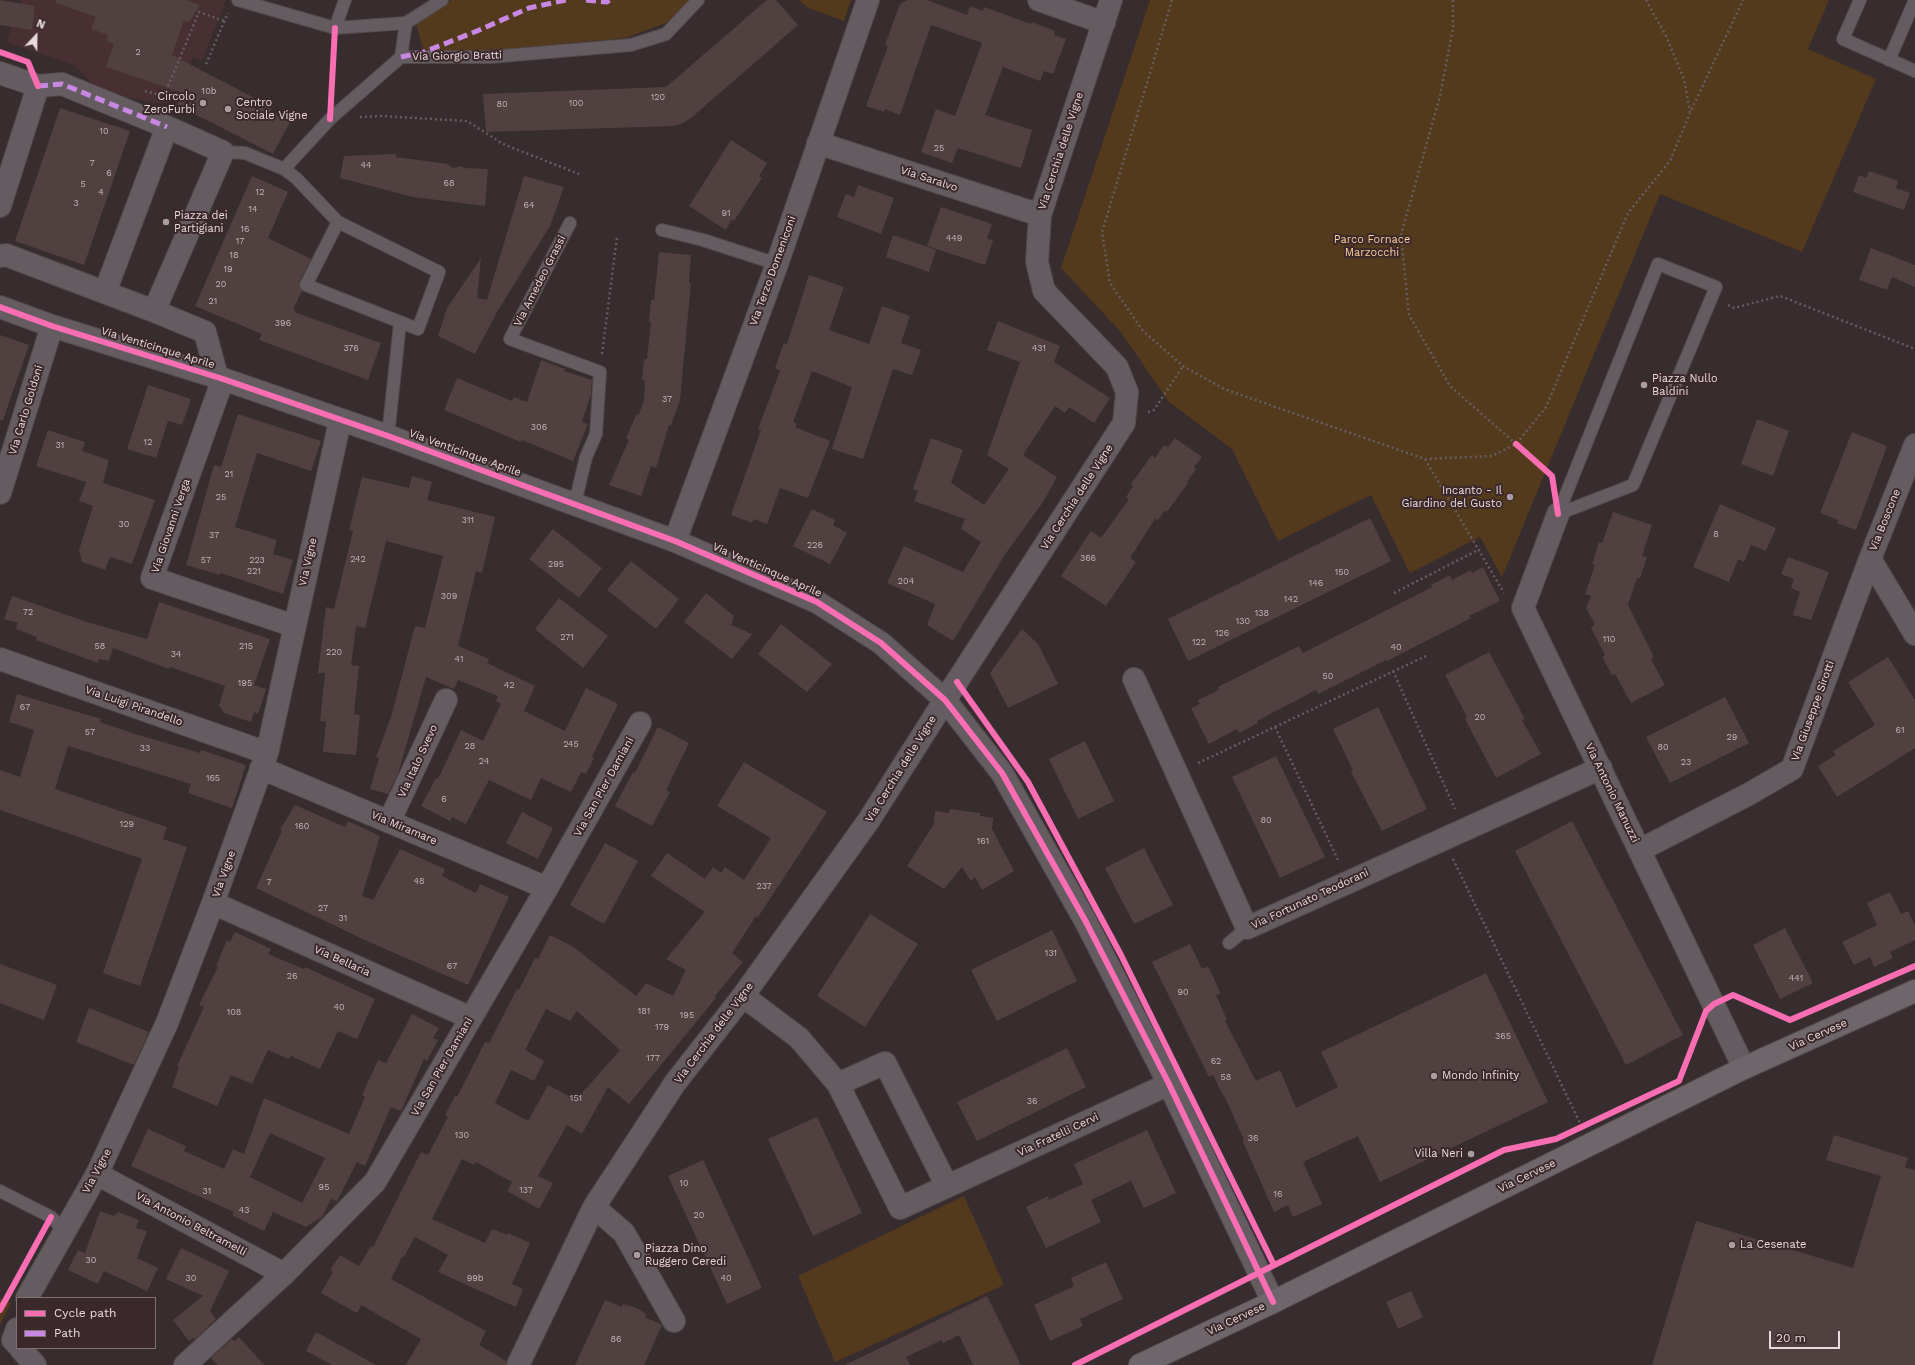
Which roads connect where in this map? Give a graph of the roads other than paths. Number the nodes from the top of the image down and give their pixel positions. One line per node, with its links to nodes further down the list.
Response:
1 (345, 0): 12 (lane)
2 (442, 0): 11 (lane)
3 (698, 0): 13 (lane, Via Giorgio Bratti)
4 (868, 0): 19 (street, Via Terzo Domeniconi)
5 (1039, 0): 10 (street)
6 (1111, 0): 10 (street, Via Cerchia delle Vigne)
7 (1860, 0): 14 (lane)
8 (1915, 0): 14 (lane)
9 (234, 4): 12 (lane)
10 (1104, 22): 23 (street, Via Cerchia delle Vigne)
11 (406, 23): 12 (lane); 13 (lane)
12 (335, 28)
13 (401, 57): 21 (lane, Via Giorgio Bratti)
14 (1889, 60): 15 (lane)
15 (1915, 71)
16 (0, 73): 17 (street)
17 (38, 86): 18 (street); 22 (street)
18 (167, 127): 20 (street); 29 (street)
19 (818, 143): 23 (street, Via Saralvo); 28 (street, Via Terzo Domeniconi)
20 (223, 152): 21 (lane); 31 (street)
21 (284, 169): 24 (lane)
22 (0, 206)
23 (1040, 215): 48 (street, Via Cerchia delle Vigne)
24 (338, 222): 32 (lane); 32 (lane)
25 (570, 223): 39 (lane, Via Amedeo Grassi)
26 (662, 230): 28 (lane)
27 (0, 256): 29 (street)
28 (777, 264): 41 (street, Via Terzo Domeniconi)
29 (105, 292): 31 (street)
30 (0, 307): 33 (street, Via Venticinque Aprile)
31 (154, 311): 34 (street)
32 (400, 323): 36 (lane)
33 (52, 326): 34 (street, Via Venticinque Aprile); 38 (street, Via Carlo Goldoni)
34 (220, 378): 35 (street, Via Venticinque Aprile); 43 (street, Via Giovanni Verga)
35 (340, 421): 36 (street, Via Venticinque Aprile); 43 (street, Via Vigne)
36 (388, 436): 39 (street, Via Venticinque Aprile)
37 (1915, 445): 42 (street, Via Boscone)
38 (0, 493)
39 (575, 503): 41 (street, Via Venticinque Aprile)
40 (1558, 514): 40 (lane); 51 (street, Via Antonio Manuzzi)
41 (676, 541): 48 (street, Via Venticinque Aprile)
42 (1870, 559): 44 (street, Via Boscone); 53 (street, Via Giuseppe Sirotti)
43 (294, 626): 50 (street, Via Vigne)
44 (1915, 634)
45 (0, 659): 50 (street, Via Luigi Pirandello)
46 (1134, 679): 56 (street, Via Fortunato Teodorani)
47 (446, 700): 52 (street, Via Italo Svevo)
48 (945, 700): 59 (street, Via Cerchia delle Vigne); 63 (street, Via Venticinque Aprile)
49 (640, 723): 54 (street, Via San Pier Damiani)
50 (264, 761): 52 (street, Via Miramare); 55 (street, Via Vigne)
51 (1601, 768): 53 (street, Via Antonio Manuzzi); 56 (street, Via Fortunato Teodorani)
52 (390, 822): 54 (street, Via Miramare)
53 (1640, 850): 61 (street, Via Antonio Manuzzi)
54 (547, 888): 60 (street, Via San Pier Damiani)
55 (213, 903): 60 (street, Via Bellaria); 64 (street, Via Vigne)
56 (1247, 928): 57 (lane)
57 (1229, 943)
58 (1915, 991): 61 (street, Via Cervese)
59 (743, 996): 62 (street, Via Fratelli Cervi); 67 (street, Via Cerchia delle Vigne)
60 (471, 1018): 69 (street, Via San Pier Damiani)
61 (1744, 1068): 71 (street, Via Cervese)
62 (838, 1084): 65 (street); 65 (street, Via Fratelli Cervi)
63 (1169, 1084): 65 (street, Via Fratelli Cervi); 71 (street, Via Venticinque Aprile)
64 (97, 1174): 68 (street, Via Vigne); 69 (street, Via Antonio Beltramelli)
65 (947, 1186)
66 (0, 1191): 68 (lane)
67 (594, 1206): 72 (street); 76 (street, Via Cerchia delle Vigne)
68 (64, 1230): 70 (street, Via Vigne)
69 (284, 1274): 75 (street, Via San Pier Damiani)
70 (28, 1297)
71 (1273, 1302): 77 (street, Via Cervese)
72 (674, 1321)
73 (23, 1349): 74 (street)
74 (35, 1365)
75 (185, 1365)
76 (518, 1365)
77 (1140, 1365)

